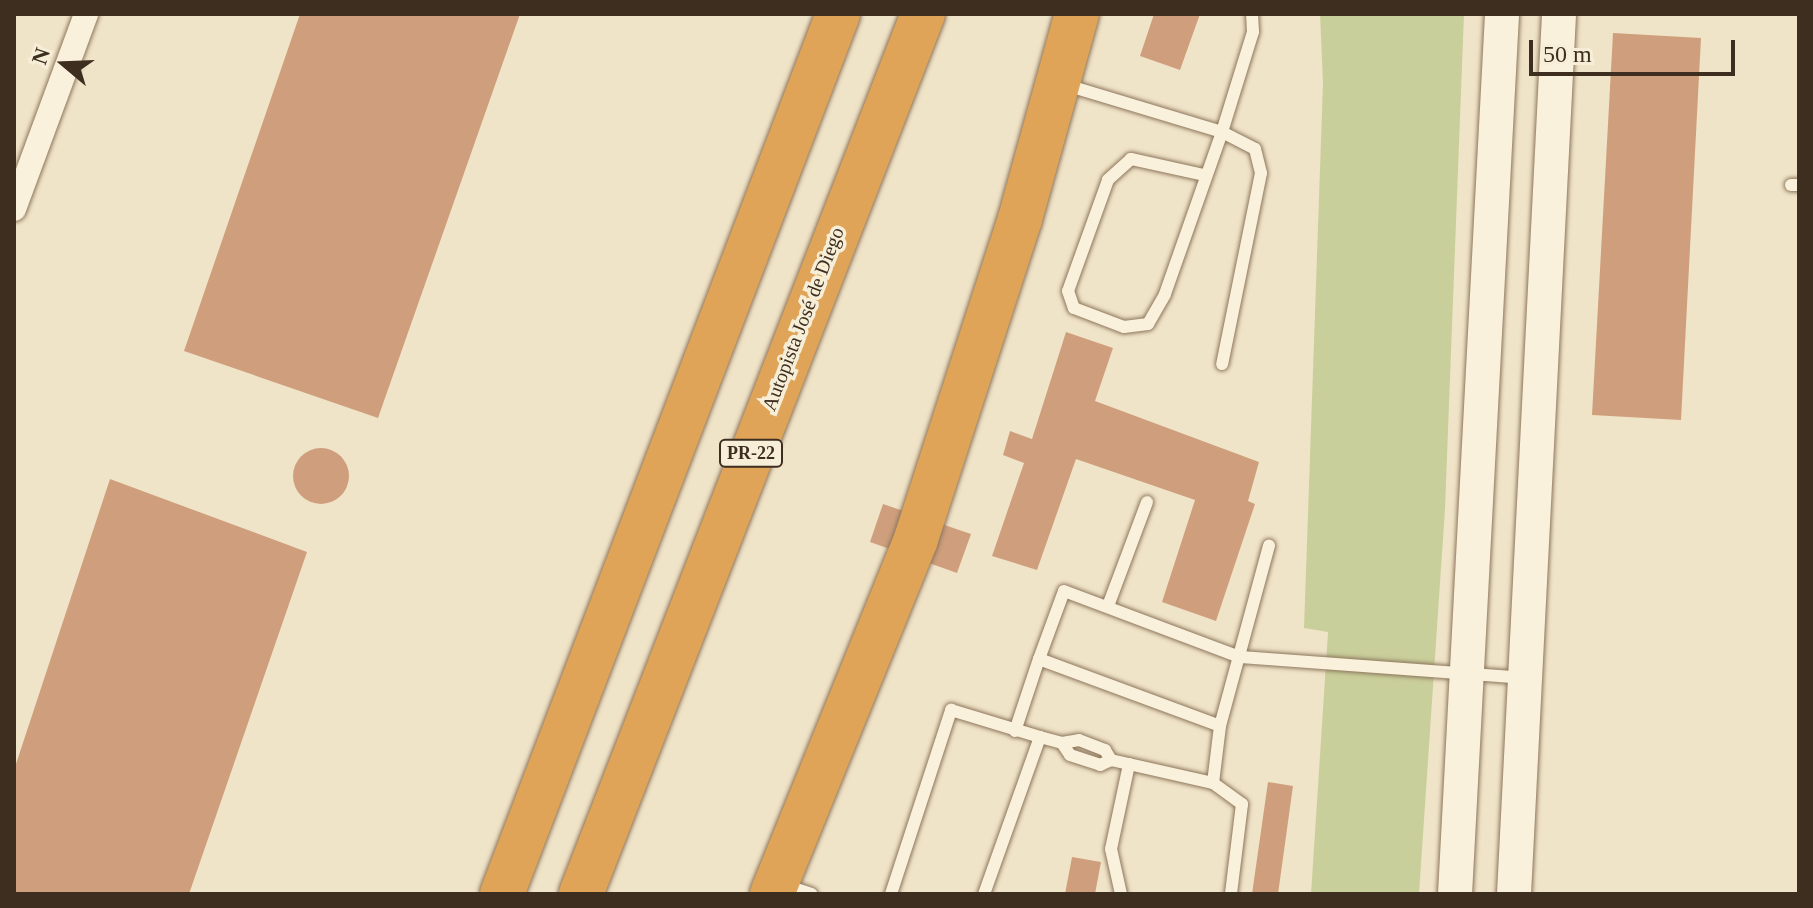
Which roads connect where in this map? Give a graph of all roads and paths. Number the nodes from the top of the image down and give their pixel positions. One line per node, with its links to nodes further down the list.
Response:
1 (86, 14): 11 (street)
2 (838, 14): 26 (highway)
3 (923, 14): 27 (highway, Autopista José de Diego / PR-22)
4 (1077, 14): 8 (highway)
5 (1252, 14): 9 (lane)
6 (1502, 14): 18 (street)
7 (1559, 14): 19 (street)
8 (1059, 83): 9 (lane); 25 (highway)
9 (1222, 132): 10 (lane); 12 (lane)
10 (1204, 175): 10 (lane)
11 (14, 209)
12 (1222, 364)
13 (1147, 502): 15 (lane)
14 (1269, 546): 16 (lane)
15 (1108, 606): 16 (lane); 17 (lane)
16 (1240, 657): 18 (lane); 20 (lane)
17 (1039, 659): 20 (lane); 21 (lane)
18 (1465, 676): 19 (lane); 32 (street)
19 (1526, 678): 33 (street)
20 (1220, 726): 24 (lane)
21 (1015, 731): 22 (lane); 28 (lane)
22 (1040, 737): 23 (lane); 29 (lane)
23 (1129, 764): 24 (lane); 30 (lane)
24 (1213, 783): 31 (lane)
25 (787, 890)
26 (502, 894)
27 (581, 894)
28 (891, 894)
29 (984, 894)
30 (1121, 894)
31 (1231, 894)
32 (1455, 894)
33 (1514, 894)

